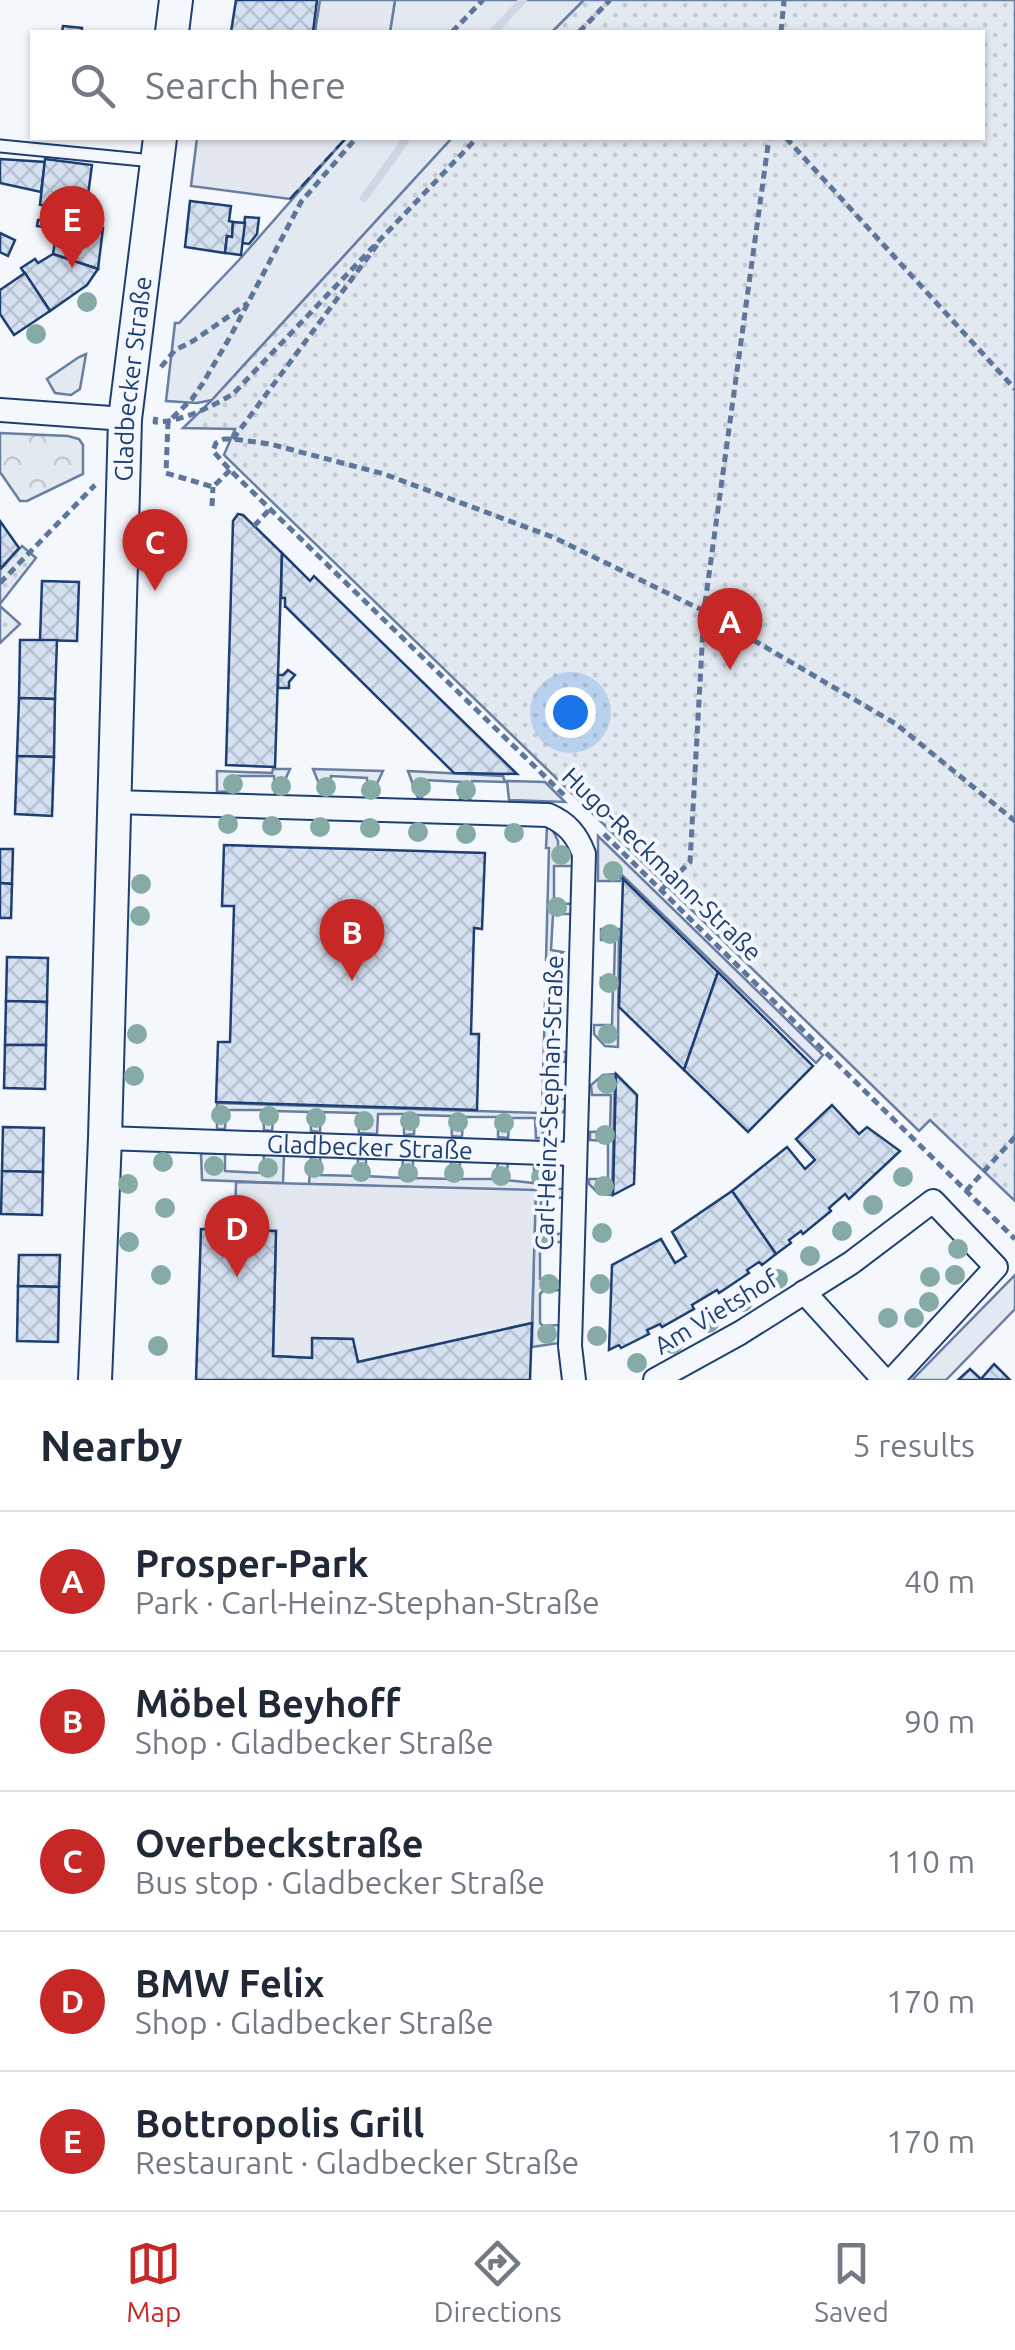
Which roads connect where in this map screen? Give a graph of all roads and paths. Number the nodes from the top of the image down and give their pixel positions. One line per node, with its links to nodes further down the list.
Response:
1 (176, 0): 5 (main road)
2 (482, 0): 6 (path)
3 (610, 0): 7 (path)
4 (784, 0): 8 (path)
5 (172, 30)
6 (454, 30)
7 (581, 30)
8 (781, 30)
9 (354, 140): 16 (path)
10 (475, 140): 15 (path)
11 (768, 140): 30 (path)
12 (788, 140): 18 (path)
13 (0, 146): 14 (lane)
14 (158, 150): 20 (main road, Gladbecker Straße)
15 (392, 226): 21 (path); 22 (path)
16 (248, 303): 17 (path); 21 (path)
17 (160, 368)
18 (1015, 389)
19 (0, 410): 20 (street)
20 (125, 420): 23 (main road, Gladbecker Straße)
21 (168, 422): 25 (path)
22 (232, 439): 24 (path); 30 (path)
23 (123, 463): 29 (path); 31 (main road, Gladbecker Straße)
24 (230, 470): 25 (path); 27 (path, Hugo-Reckmann-Straße)
25 (214, 487): 26 (path)
26 (212, 506)
27 (270, 509): 28 (path); 32 (path, Hugo-Reckmann-Straße)
28 (254, 526)
29 (0, 583)
30 (704, 611): 33 (path); 35 (path)
31 (114, 802): 37 (main road, Gladbecker Straße); 38 (street, Carl-Heinz-Stephan-Straße)
32 (573, 804)
33 (1015, 821)
34 (599, 830): 35 (path, Hugo-Reckmann-Straße)
35 (661, 890): 39 (path, Hugo-Reckmann-Straße)
36 (1015, 1137): 39 (path)
37 (105, 1138): 38 (street, Gladbecker Straße); 42 (main road, Gladbecker Straße)
38 (576, 1154): 43 (street, Carl-Heinz-Stephan-Straße)
39 (966, 1190): 40 (path, Hugo-Reckmann-Straße)
40 (1015, 1239)
41 (804, 1292): 44 (street, Am Vietshof); 45 (street, Am Vietshof); 46 (street, Am Vietshof)
42 (95, 1380)
43 (574, 1380)
44 (655, 1380)
45 (884, 1380)
46 (892, 1380)

